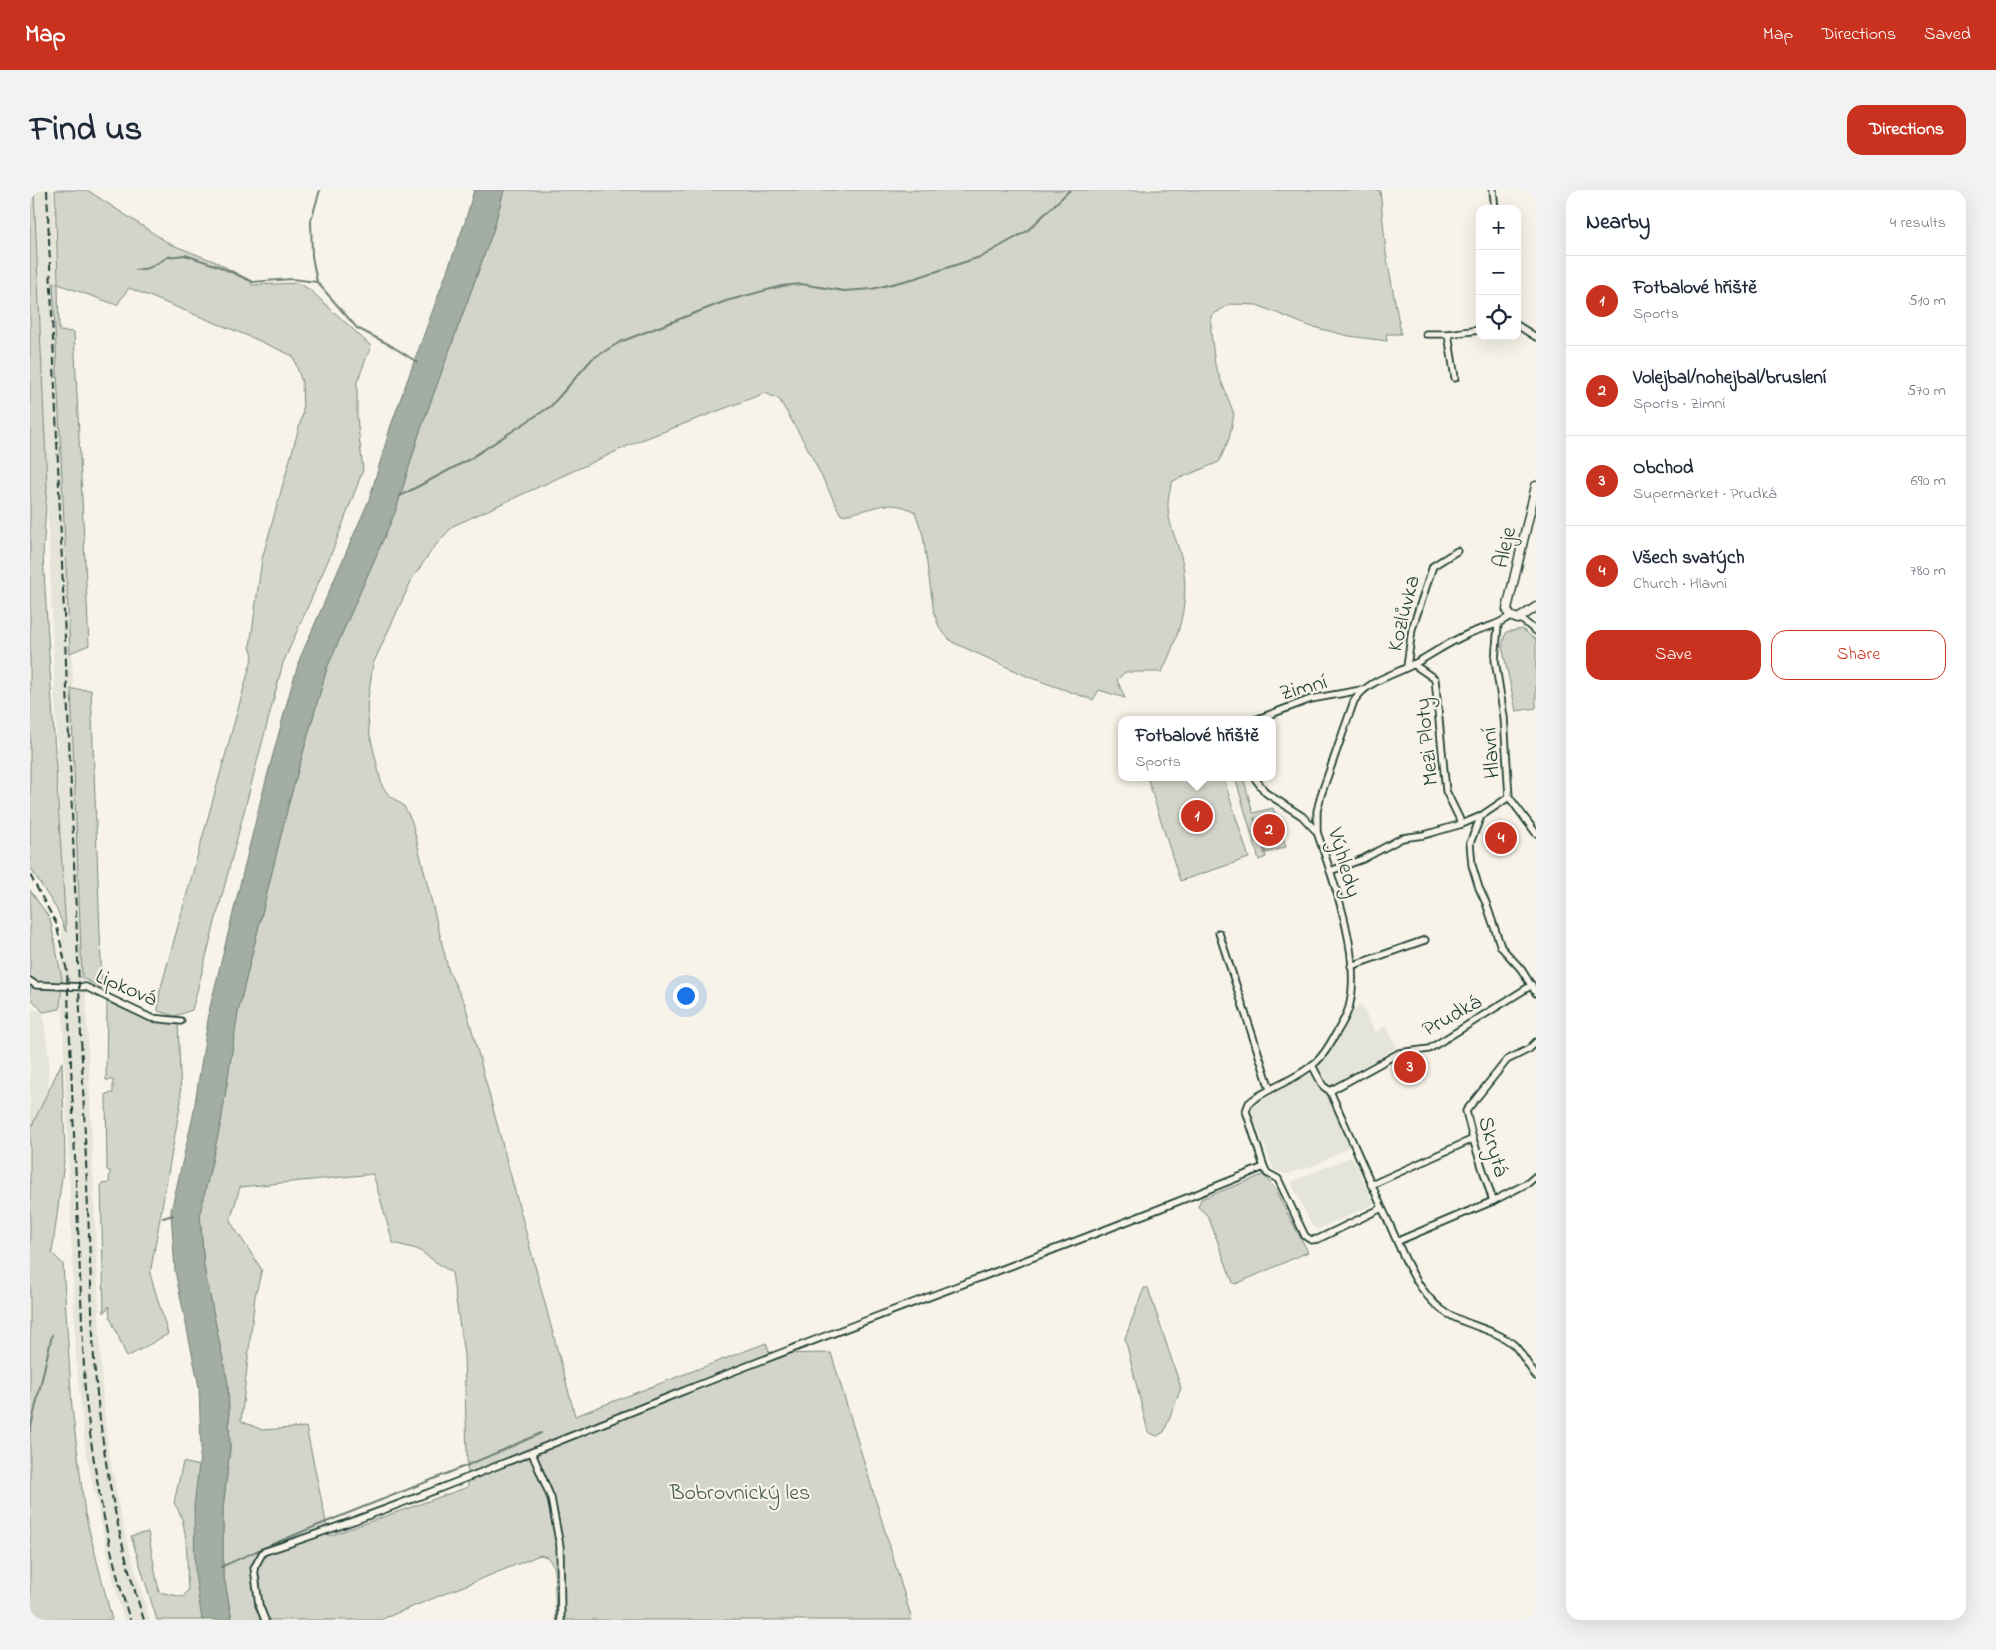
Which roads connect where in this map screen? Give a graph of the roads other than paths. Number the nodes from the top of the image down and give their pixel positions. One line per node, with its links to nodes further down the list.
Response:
1 (1493, 190): 2 (street)
2 (1495, 205)
3 (1521, 328): 7 (street)
4 (1476, 330): 6 (street)
5 (1426, 334): 6 (street)
6 (1448, 334): 8 (street)
7 (1536, 338)
8 (1455, 378)
9 (1536, 486): 12 (street, Aleje)
10 (1457, 551): 16 (street, Kozlůvka)
11 (1536, 608): 13 (street)
12 (1510, 616): 13 (street); 14 (street)
13 (1521, 619): 15 (street)
14 (1498, 625): 16 (street); 20 (street, Hlavní)
15 (1536, 631)
16 (1410, 666): 17 (street); 22 (street, Mezi Ploty)
17 (1361, 690): 18 (street, Zimní); 25 (street, Výhledy)
18 (1266, 716)
19 (1257, 781): 25 (street)
20 (1509, 797): 21 (street, Hlavní); 23 (street)
21 (1481, 816): 22 (street, Hlavní); 32 (street)
22 (1462, 824): 27 (street, Hlavní)
23 (1529, 824): 24 (street); 26 (street)
24 (1536, 828)
25 (1318, 832): 27 (street, Výhledy)
26 (1536, 833)
27 (1330, 871): 30 (street, Výhledy)
28 (1219, 933): 36 (street)
29 (1426, 940): 30 (street)
30 (1351, 966): 35 (street, Výhledy)
31 (30, 981): 33 (street, Lipková)
32 (1534, 988): 37 (street, Prudká)
33 (182, 1020)
34 (1536, 1042): 38 (street, Skrytá)
35 (1312, 1065): 36 (street, Výhledy); 37 (street)
36 (1270, 1089): 39 (street, Výhledy)
37 (1330, 1091): 41 (street)
38 (1473, 1139): 41 (street); 42 (street, Skrytá)
39 (1264, 1167): 43 (street); 46 (street)
40 (1536, 1176): 42 (street)
41 (1370, 1184): 43 (street)
42 (1493, 1201): 44 (street)
43 (1382, 1208): 44 (street)
44 (1398, 1241): 45 (street)
45 (1536, 1376)
46 (532, 1453): 47 (street); 48 (street)
47 (265, 1620)
48 (560, 1620)

